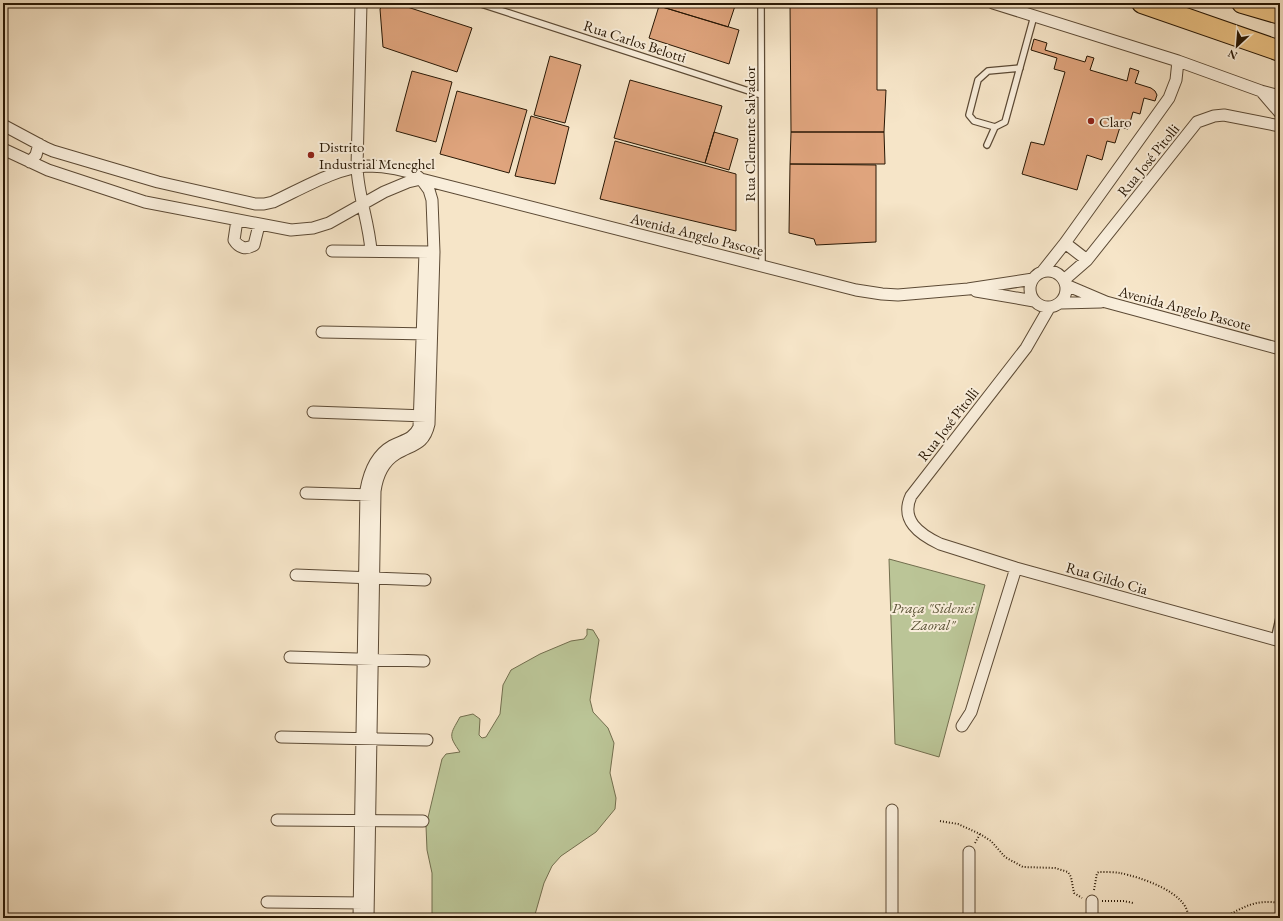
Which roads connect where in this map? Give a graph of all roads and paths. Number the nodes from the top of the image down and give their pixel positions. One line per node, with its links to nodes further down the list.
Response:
1 (361, 3): 26 (street)
2 (478, 3): 15 (lane, Rua Carlos Belotti)
3 (761, 3): 15 (lane, Rua Clemente Salvador)
4 (993, 3): 9 (street)
5 (1142, 3): 11 (highway)
6 (1149, 3): 10 (highway)
7 (1242, 3): 8 (highway)
8 (1280, 14)
9 (1034, 16): 12 (street); 13 (lane)
10 (1280, 40)
11 (1280, 51)
12 (1178, 61): 14 (street); 32 (street, Rua José Pitolli)
13 (1020, 68): 20 (lane); 20 (lane)
14 (1261, 91): 16 (street); 17 (street)
15 (761, 95): 37 (lane, Rua Clemente Salvador)
16 (1280, 96)
17 (1280, 112)
18 (3, 125): 21 (street, Avenida Angelo Pascote)
19 (1280, 126): 36 (street, Rua José Pitolli)
20 (995, 127): 22 (lane)
21 (39, 144): 24 (street, Avenida Angelo Pascote); 25 (street)
22 (988, 145)
23 (3, 150): 25 (street)
24 (59, 152): 26 (street, Avenida Angelo Pascote); 27 (street)
25 (30, 162): 27 (street)
26 (357, 167): 28 (street, Avenida Angelo Pascote); 29 (street)
27 (54, 173): 30 (street)
28 (421, 179): 29 (street); 35 (street); 37 (street, Avenida Angelo Pascote)
29 (363, 205): 31 (street); 34 (street)
30 (237, 220): 31 (street); 31 (street)
31 (258, 225)
32 (1065, 243): 36 (street); 38 (street, Rua José Pitolli)
33 (332, 251): 34 (street)
34 (371, 251): 35 (street)
35 (429, 252): 47 (street)
36 (1087, 260): 40 (street, Rua José Pitolli)
37 (762, 266): 41 (street, Avenida Angelo Pascote)
38 (1042, 272): 39 (street); 40 (street)
39 (1033, 279): 41 (street, Avenida Angelo Pascote); 42 (street)
40 (1065, 282): 43 (street, Avenida Angelo Pascote); 44 (street)
41 (968, 289): 42 (street, Avenida Angelo Pascote)
42 (1034, 302): 45 (street)
43 (1106, 302): 44 (street, Avenida Angelo Pascote); 48 (street, Avenida Angelo Pascote)
44 (1061, 303): 45 (street)
45 (1049, 308): 53 (street, Rua José Pitolli)
46 (322, 332): 47 (street)
47 (427, 334): 50 (street)
48 (1280, 349)
49 (313, 412): 50 (street)
50 (424, 416): 52 (street)
51 (306, 493): 52 (street)
52 (370, 495): 56 (street)
53 (928, 538): 54 (street, Rua Gildo Cia)
54 (1016, 568): 59 (street, Rua Gildo Cia); 63 (street)
55 (296, 575): 56 (street)
56 (369, 578): 57 (street); 61 (street)
57 (425, 580)
58 (1280, 614): 59 (lane)
59 (1277, 640)
60 (290, 657): 61 (street)
61 (368, 659): 62 (street); 65 (street)
62 (424, 661)
63 (962, 726)
64 (281, 737): 65 (street)
65 (366, 739): 66 (street); 69 (street)
66 (427, 740)
67 (892, 810): 81 (street)
68 (277, 820): 69 (street)
69 (365, 821): 70 (street); 75 (street)
70 (423, 821)
71 (940, 821): 73 (path)
72 (969, 852): 82 (street)
73 (1092, 901): 76 (path); 83 (street); 85 (path)
74 (267, 902): 75 (street)
75 (363, 903): 79 (street); 80 (street)
76 (1133, 903)
77 (1280, 903): 86 (path)
78 (1170, 916): 84 (path)
79 (359, 918)
80 (368, 918)
81 (892, 918)
82 (969, 918)
83 (1092, 918)
84 (1174, 918)
85 (1188, 918)
86 (1223, 918)

